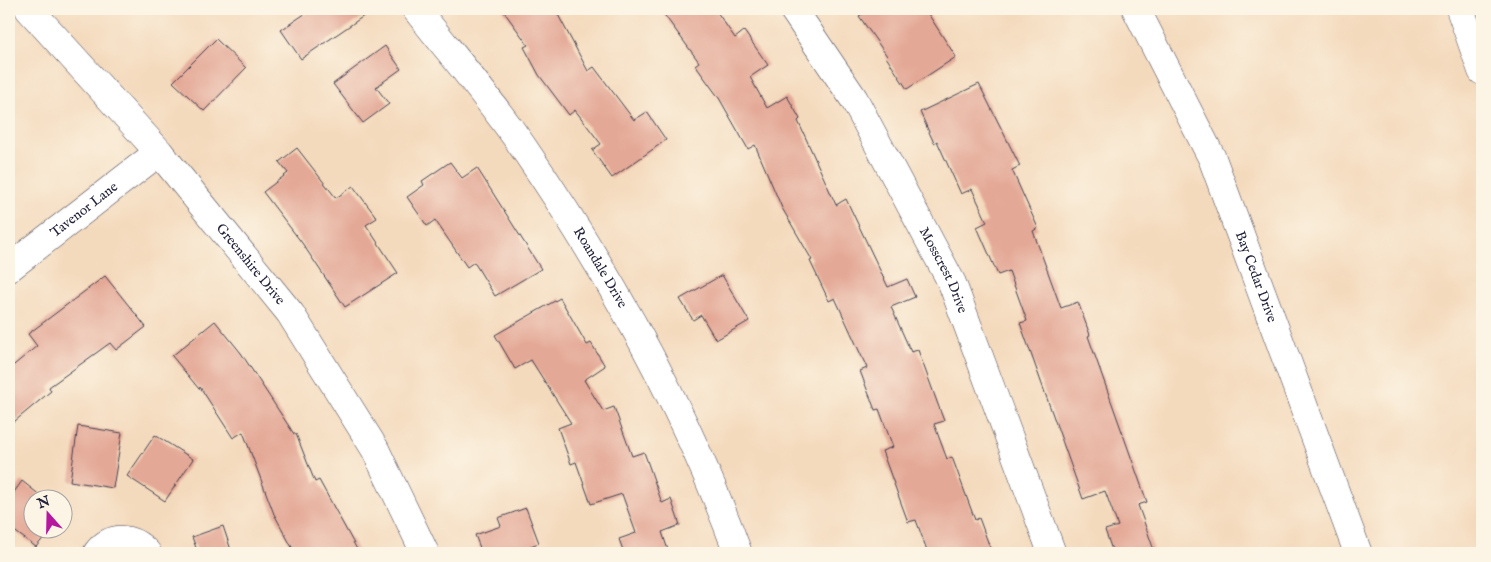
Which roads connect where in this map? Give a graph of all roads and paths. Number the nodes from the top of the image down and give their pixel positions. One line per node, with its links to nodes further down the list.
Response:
1 (28, 9): 7 (street, Greenshire Drive)
2 (416, 9): 12 (street, Roandale Drive)
3 (793, 9): 13 (street, Mosscrest Drive)
4 (1136, 9): 14 (street, Bay Cedar Drive)
5 (1460, 9): 6 (street)
6 (1482, 71)
7 (159, 152): 8 (street, Tavenor Lane); 11 (street, Greenshire Drive)
8 (9, 268)
9 (97, 553): 10 (street)
10 (146, 553)
11 (425, 553)
12 (738, 553)
13 (1052, 553)
14 (1358, 553)

